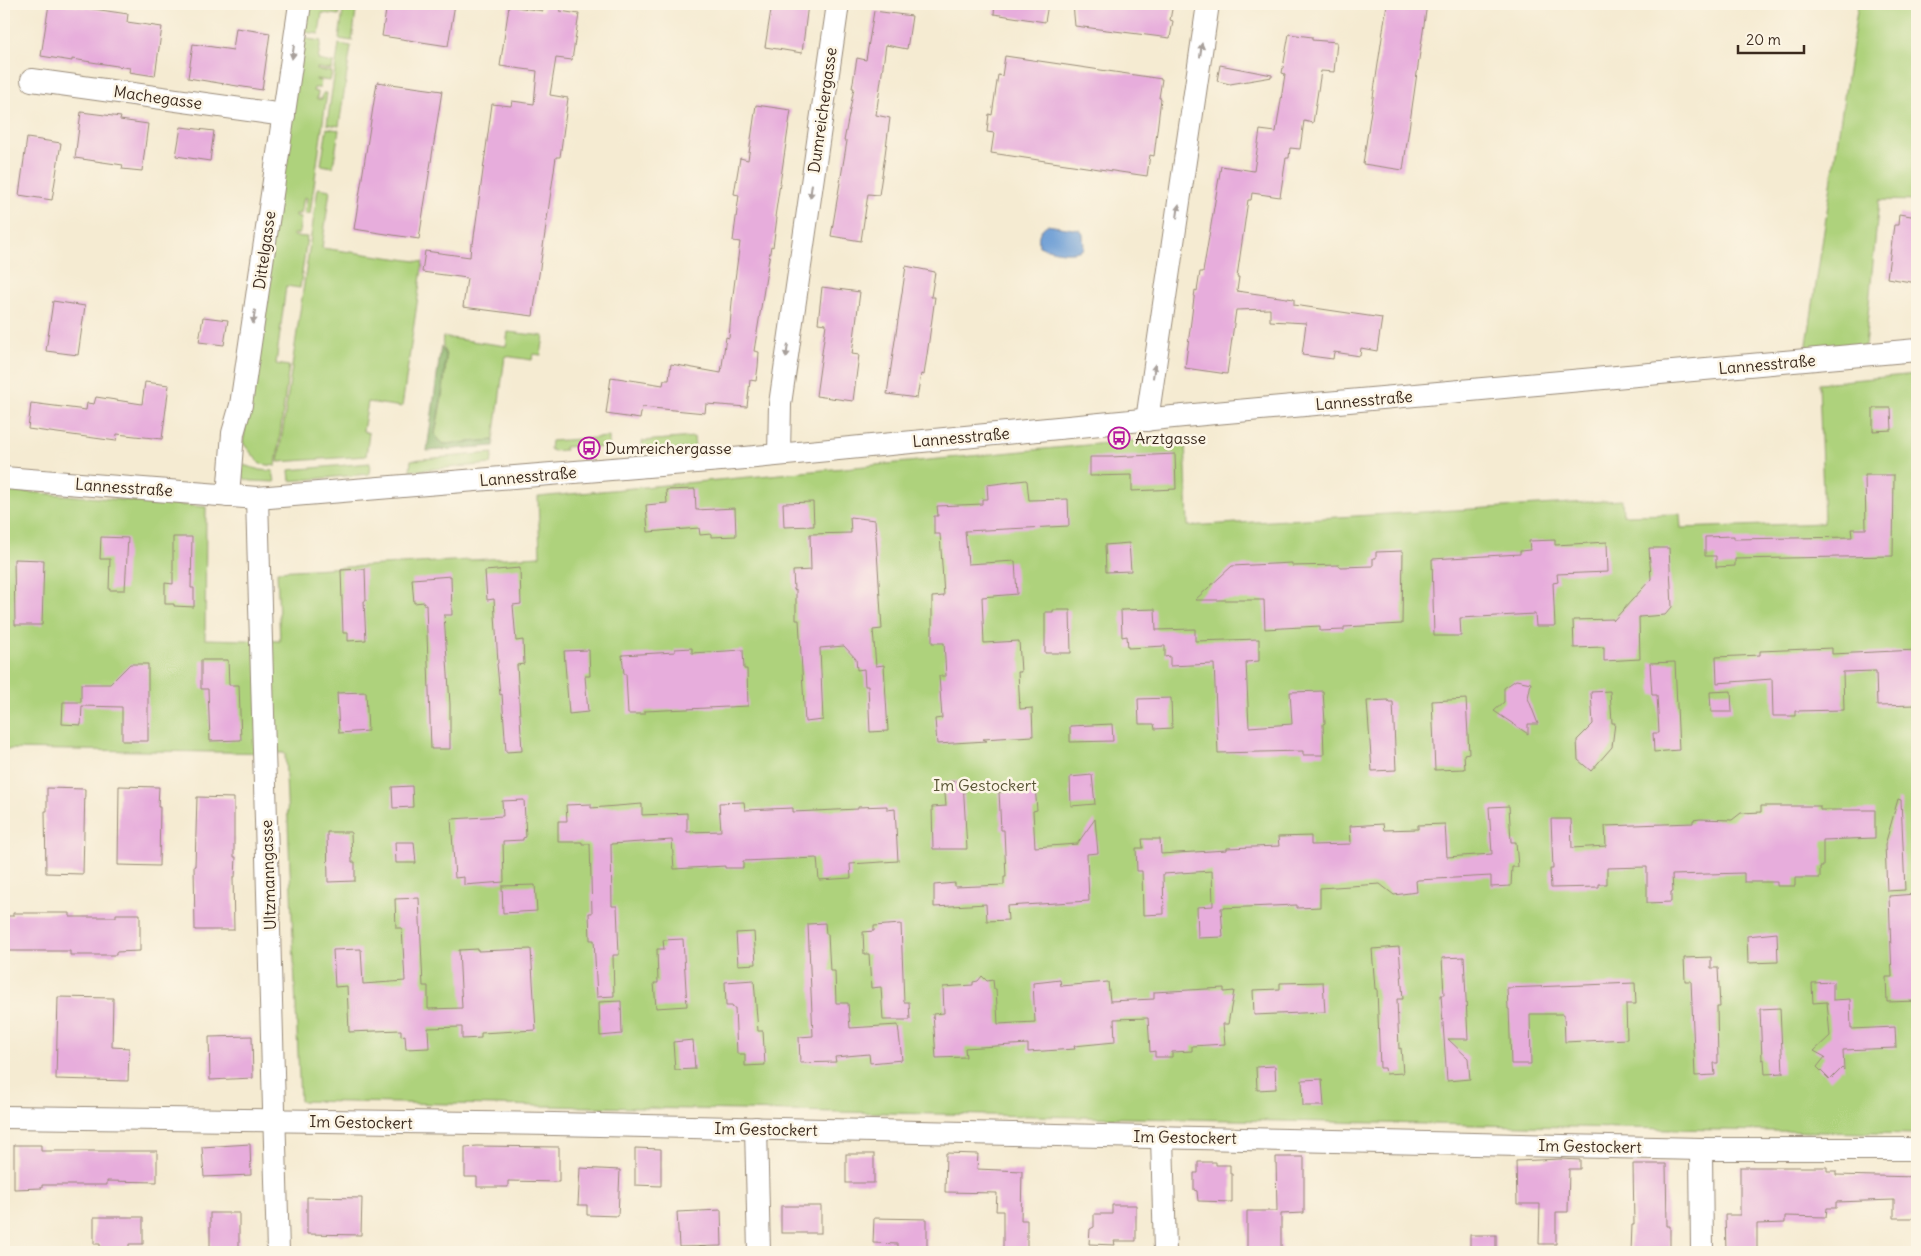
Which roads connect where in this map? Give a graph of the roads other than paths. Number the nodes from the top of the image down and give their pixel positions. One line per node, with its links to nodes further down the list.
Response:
1 (300, 4): 5 (street, Dittelgasse, one-way to 5)
2 (838, 4): 8 (street, Dumreichergasse, one-way to 8)
3 (1208, 4): 7 (street, one-way to 3)
4 (32, 80): 5 (street, Machegasse)
5 (284, 114): 10 (street, Dittelgasse, one-way to 10)
6 (1917, 350): 7 (street, Lannesstraße)
7 (1147, 420): 8 (street, Lannesstraße)
8 (779, 454): 11 (street, Lannesstraße)
9 (4, 478): 10 (street, Lannesstraße)
10 (228, 496): 11 (street, Lannesstraße)
11 (257, 498): 13 (street, Ultzmanngasse)
12 (4, 1117): 13 (street, Im Gestockert)
13 (275, 1121): 14 (street, Im Gestockert); 18 (street, Ultzmanngasse)
14 (756, 1128): 15 (street, Im Gestockert); 19 (street)
15 (1162, 1136): 16 (street, Im Gestockert); 20 (street)
16 (1700, 1148): 17 (street, Im Gestockert); 21 (street)
17 (1917, 1149)
18 (278, 1252)
19 (759, 1252)
20 (1165, 1252)
21 (1702, 1252)

